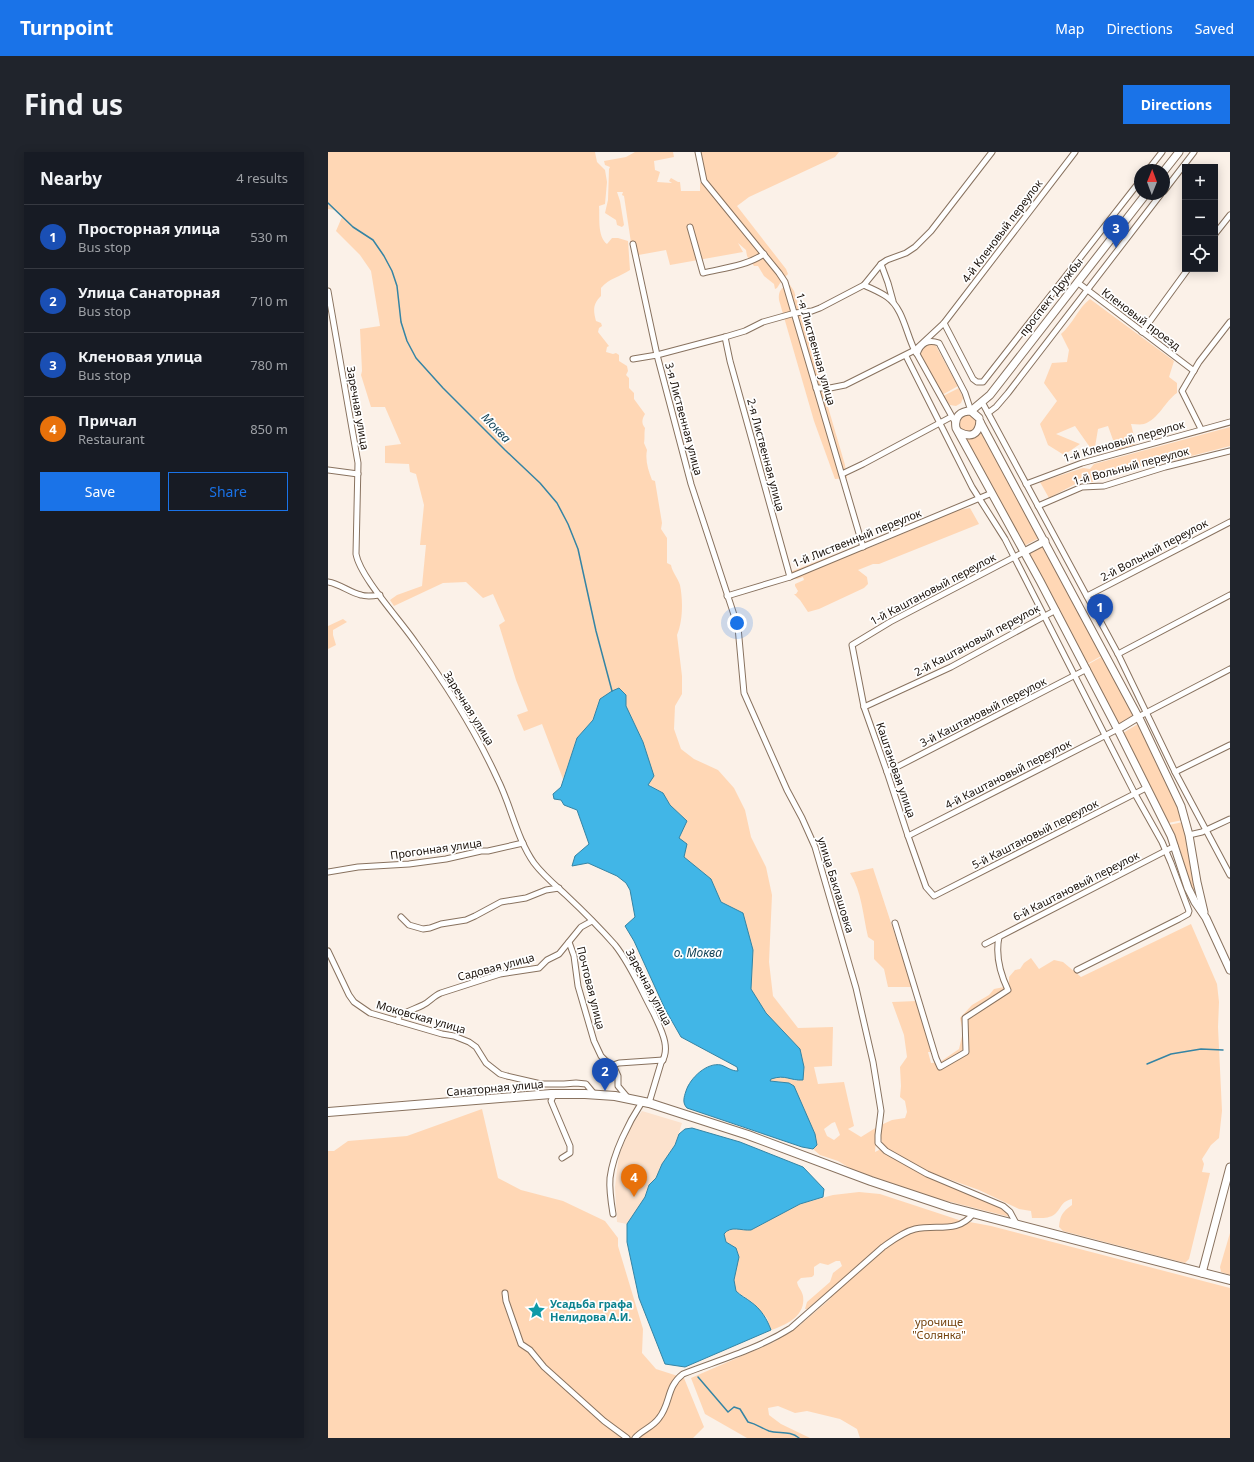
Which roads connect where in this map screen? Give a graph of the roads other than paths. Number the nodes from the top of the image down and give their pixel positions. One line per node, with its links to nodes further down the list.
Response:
1 (698, 152): 17 (street, 1-я Лиственная улица)
2 (992, 152): 18 (street)
3 (1075, 152): 27 (street, 4-й Кленовый переулок)
4 (1162, 152): 7 (street)
5 (1179, 152): 8 (main road)
6 (1194, 152): 9 (street)
7 (1153, 164)
8 (1170, 164)
9 (1170, 183)
10 (1134, 188): 27 (street)
11 (1141, 200): 20 (main road, проспект Дружбы)
12 (1156, 200): 22 (street)
13 (1230, 215): 15 (street)
14 (690, 227): 17 (street)
15 (1218, 230)
16 (633, 244): 31 (street, 3-я Лиственная улица)
17 (764, 254): 25 (street, 1-я Лиственная улица)
18 (881, 264): 21 (street); 24 (street)
19 (1186, 272): 28 (street)
20 (1077, 282): 22 (street, Кленовый проезд); 36 (main road, проспект Дружбы)
21 (864, 285): 24 (street); 25 (street)
22 (1087, 290): 28 (street, Кленовый проезд); 38 (street)
23 (328, 291): 47 (street, Заречная улица)
24 (893, 303): 30 (street)
25 (795, 313): 29 (street); 35 (street, 1-я Лиственная улица)
26 (1230, 322): 34 (street)
27 (944, 323): 30 (street, 4-й Кленовый переулок)
28 (1142, 332): 34 (street, Кленовый проезд)
29 (725, 337): 31 (street); 59 (street, 2-я Лиственная улица)
30 (916, 352): 32 (street); 37 (street); 39 (street)
31 (657, 355): 33 (street); 62 (street, 3-я Лиственная улица)
32 (906, 356): 35 (street); 42 (street)
33 (633, 359)
34 (1194, 371): 43 (street)
35 (816, 388): 48 (street, 1-я Лиственная улица)
36 (982, 402): 37 (main road, проспект Дружбы); 38 (street); 40 (main road)
37 (971, 411): 39 (main road); 40 (main road)
38 (988, 413): 49 (street)
39 (953, 420): 42 (street); 44 (main road)
40 (979, 420): 44 (main road); 55 (main road)
41 (1230, 422): 43 (street, 1-й Кленовый переулок)
42 (940, 424): 48 (street); 51 (street)
43 (1201, 429): 49 (street, 1-й Кленовый переулок)
44 (959, 432): 50 (main road)
45 (1230, 451): 52 (street, 1-й Вольный переулок)
46 (328, 470): 47 (street)
47 (358, 474): 61 (street, Заречная улица)
48 (842, 474): 56 (street, 1-я Лиственная улица)
49 (1026, 484): 52 (street)
50 (992, 493): 51 (street, 1-й Лиственный переулок); 57 (main road)
51 (979, 498): 56 (street, 1-й Лиственный переулок); 58 (street)
52 (1038, 506): 54 (street)
53 (1230, 522): 63 (street, 2-й Вольный переулок)
54 (1055, 536): 55 (street); 63 (street)
55 (1044, 541): 57 (main road); 75 (main road)
56 (863, 547): 59 (street, 1-й Лиственный переулок)
57 (1024, 552): 58 (street, 1-й Каштановый переулок); 65 (main road)
58 (1015, 558): 66 (street); 68 (street, 1-й Каштановый переулок)
59 (790, 577): 62 (street, 1-й Лиственный переулок)
60 (328, 582): 61 (street)
61 (380, 595): 87 (street, Заречная улица)
62 (727, 596): 67 (street, 3-я Лиственная улица)
63 (1087, 596): 69 (street)
64 (1230, 596): 69 (street)
65 (1056, 610): 66 (street, 2-й Каштановый переулок); 71 (main road)
66 (1044, 616): 72 (street); 73 (street, 2-й Каштановый переулок)
67 (736, 620): 118 (street, улица Баклашовка)
68 (852, 645): 73 (street, Каштановая улица)
69 (1118, 654): 74 (street)
70 (1230, 669): 74 (street)
71 (1087, 670): 72 (street, 3-й Каштановый переулок); 76 (main road)
72 (1075, 676): 77 (street); 79 (street, 3-й Каштановый переулок)
73 (864, 707): 79 (street, Каштановая улица)
74 (1146, 712): 75 (street); 80 (street)
75 (1138, 717): 76 (main road); 85 (main road)
76 (1118, 730): 77 (street, 4-й Каштановый переулок); 81 (main road)
77 (1106, 736): 82 (street); 86 (street, 4-й Каштановый переулок)
78 (1230, 745): 80 (street)
79 (888, 772): 86 (street, Каштановая улица)
80 (1175, 772): 84 (street)
81 (1146, 788): 82 (street, 5-й Каштановый переулок); 88 (main road)
82 (1135, 794): 89 (street); 95 (street, 5-й Каштановый переулок)
83 (1230, 819): 84 (street)
84 (1207, 830): 85 (street); 91 (street)
85 (1189, 835): 93 (main road)
86 (908, 836): 95 (street, Каштановая улица)
87 (523, 843): 90 (street, Прогонная улица); 92 (street, Заречная улица)
88 (1176, 846): 89 (street, 6-й Каштановый переулок); 94 (main road)
89 (1166, 851): 100 (street, 6-й Каштановый переулок); 104 (street)
90 (328, 872)
91 (1230, 875)
92 (559, 888): 96 (street); 98 (street, Заречная улица)
93 (1199, 890): 94 (main road); 97 (main road)
94 (1191, 894): 97 (main road)
95 (934, 896)
96 (401, 917)
97 (1206, 918): 105 (main road)
98 (592, 921): 101 (street, Садовая улица); 107 (street, Заречная улица)
99 (895, 923): 100 (street)
100 (999, 937): 102 (street, 6-й Каштановый переулок)
101 (568, 942): 106 (street, Садовая улица); 108 (street, Почтовая улица)
102 (985, 944)
103 (328, 951): 106 (street, Моковская улица)
104 (1077, 970)
105 (1230, 970)
106 (398, 1021): 110 (street, Моковская улица)
107 (663, 1060): 108 (street); 112 (street, Заречная улица)
108 (613, 1065): 111 (street)
109 (554, 1094): 110 (main road, Санаторная улица); 113 (main road, Санаторная улица); 114 (street)
110 (595, 1095): 111 (main road, Санаторная улица)
111 (628, 1099): 112 (main road, Санаторная улица)
112 (646, 1102): 116 (street, Заречная улица); 117 (main road, Санаторная улица)
113 (328, 1112)
114 (562, 1158)
115 (1230, 1167): 119 (main road)
116 (613, 1214)
117 (973, 1214): 118 (main road, Санаторная улица); 123 (street)
118 (1017, 1225): 119 (main road, Санаторная улица)
119 (1202, 1273): 120 (main road, Санаторная улица)
120 (1230, 1280)
121 (505, 1293): 122 (street)
122 (627, 1438)
123 (635, 1438)

